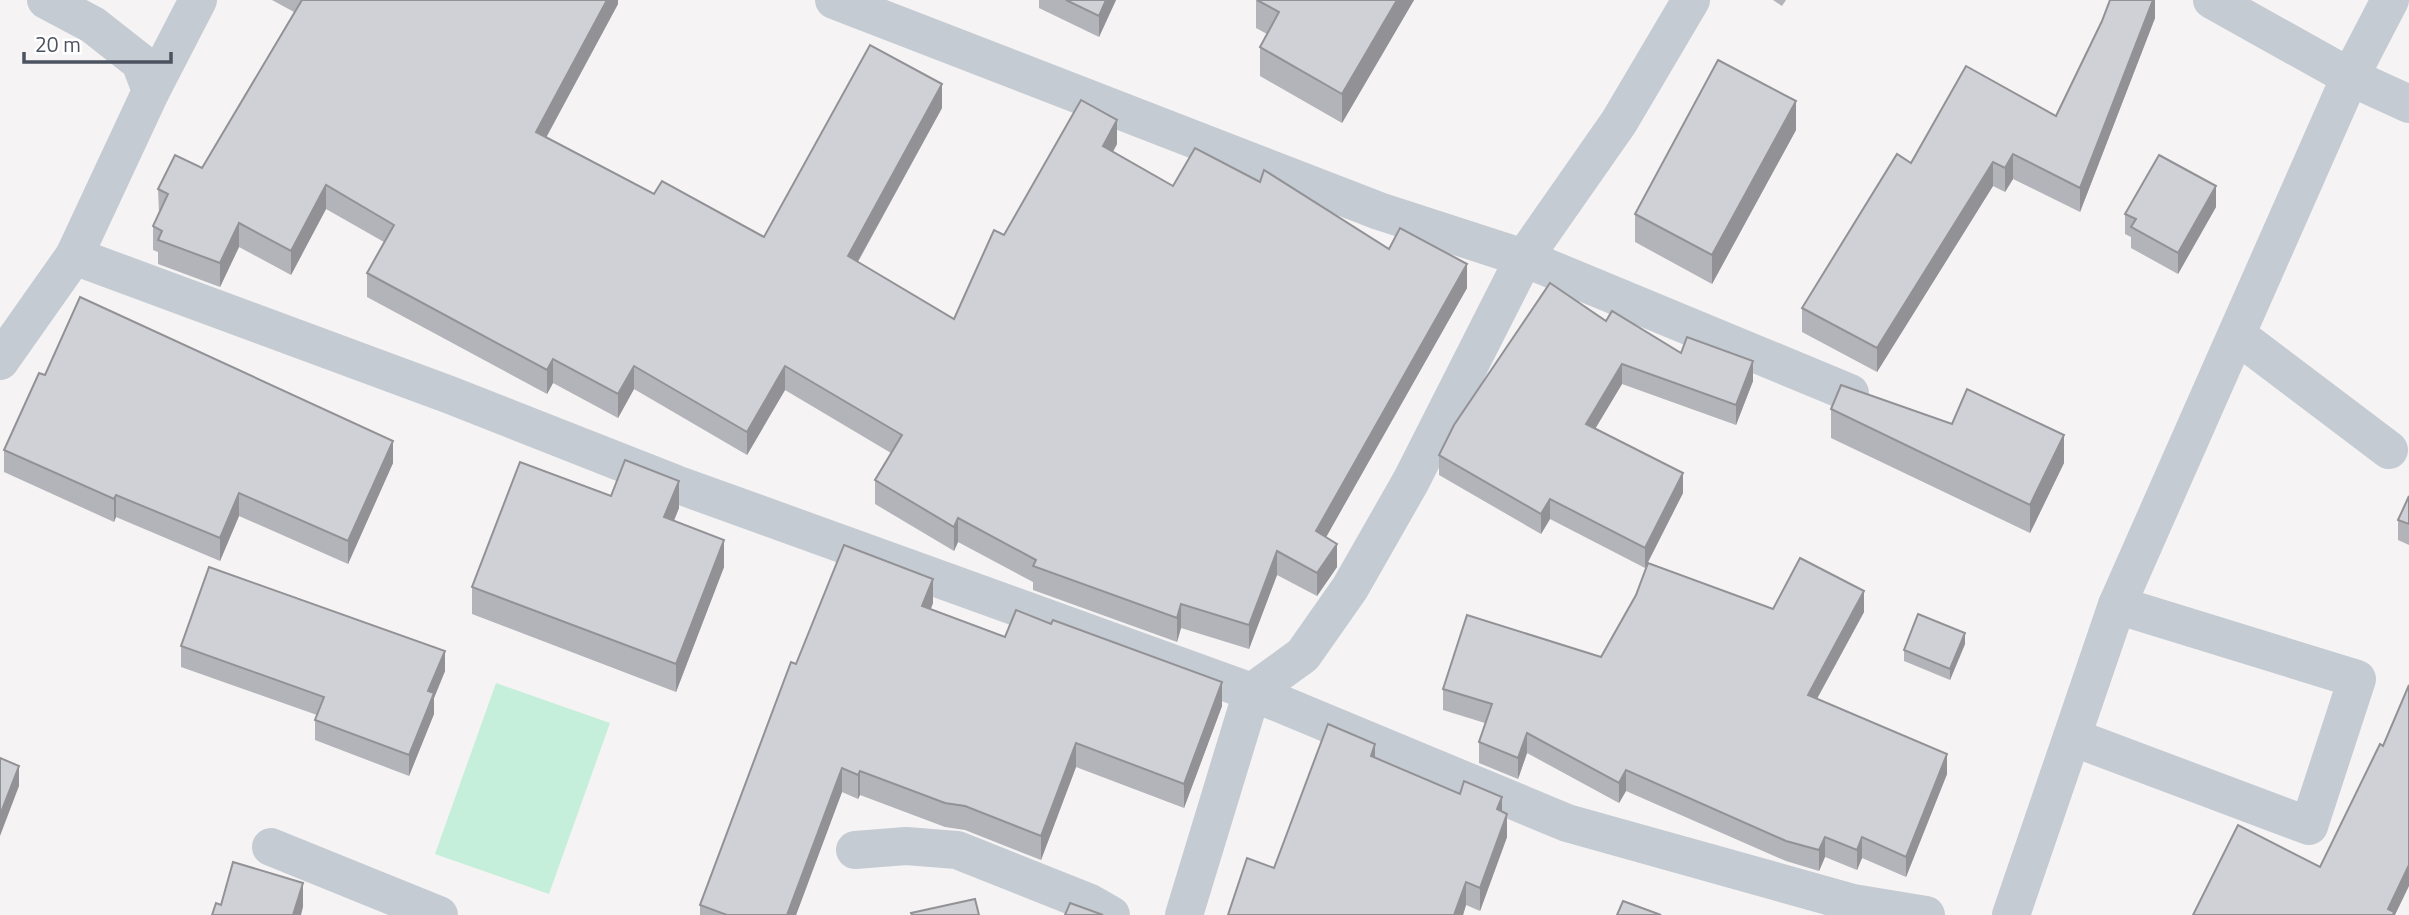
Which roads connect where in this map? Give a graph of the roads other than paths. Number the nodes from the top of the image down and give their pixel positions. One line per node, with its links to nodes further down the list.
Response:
1 (46, 0): 8 (street)
2 (198, 0): 8 (street)
3 (834, 0): 11 (street)
4 (1691, 0): 11 (street)
5 (2212, 0): 7 (street)
6 (2390, 0): 7 (street)
7 (2350, 77): 9 (street); 12 (street)
8 (151, 91): 10 (street)
9 (2409, 104)
10 (74, 256): 13 (street); 17 (street)
11 (1524, 258): 14 (street); 17 (street)
12 (2237, 335): 15 (street); 16 (street)
13 (0, 360)
14 (1850, 393)
15 (2389, 450)
16 (2117, 605): 18 (street); 18 (street)
17 (1252, 692): 23 (street); 24 (street)
18 (2072, 737): 25 (street)
19 (271, 847): 21 (street)
20 (855, 850): 22 (street)
21 (439, 915)
22 (1111, 915)
23 (1184, 915)
24 (1926, 915)
25 (2011, 915)

